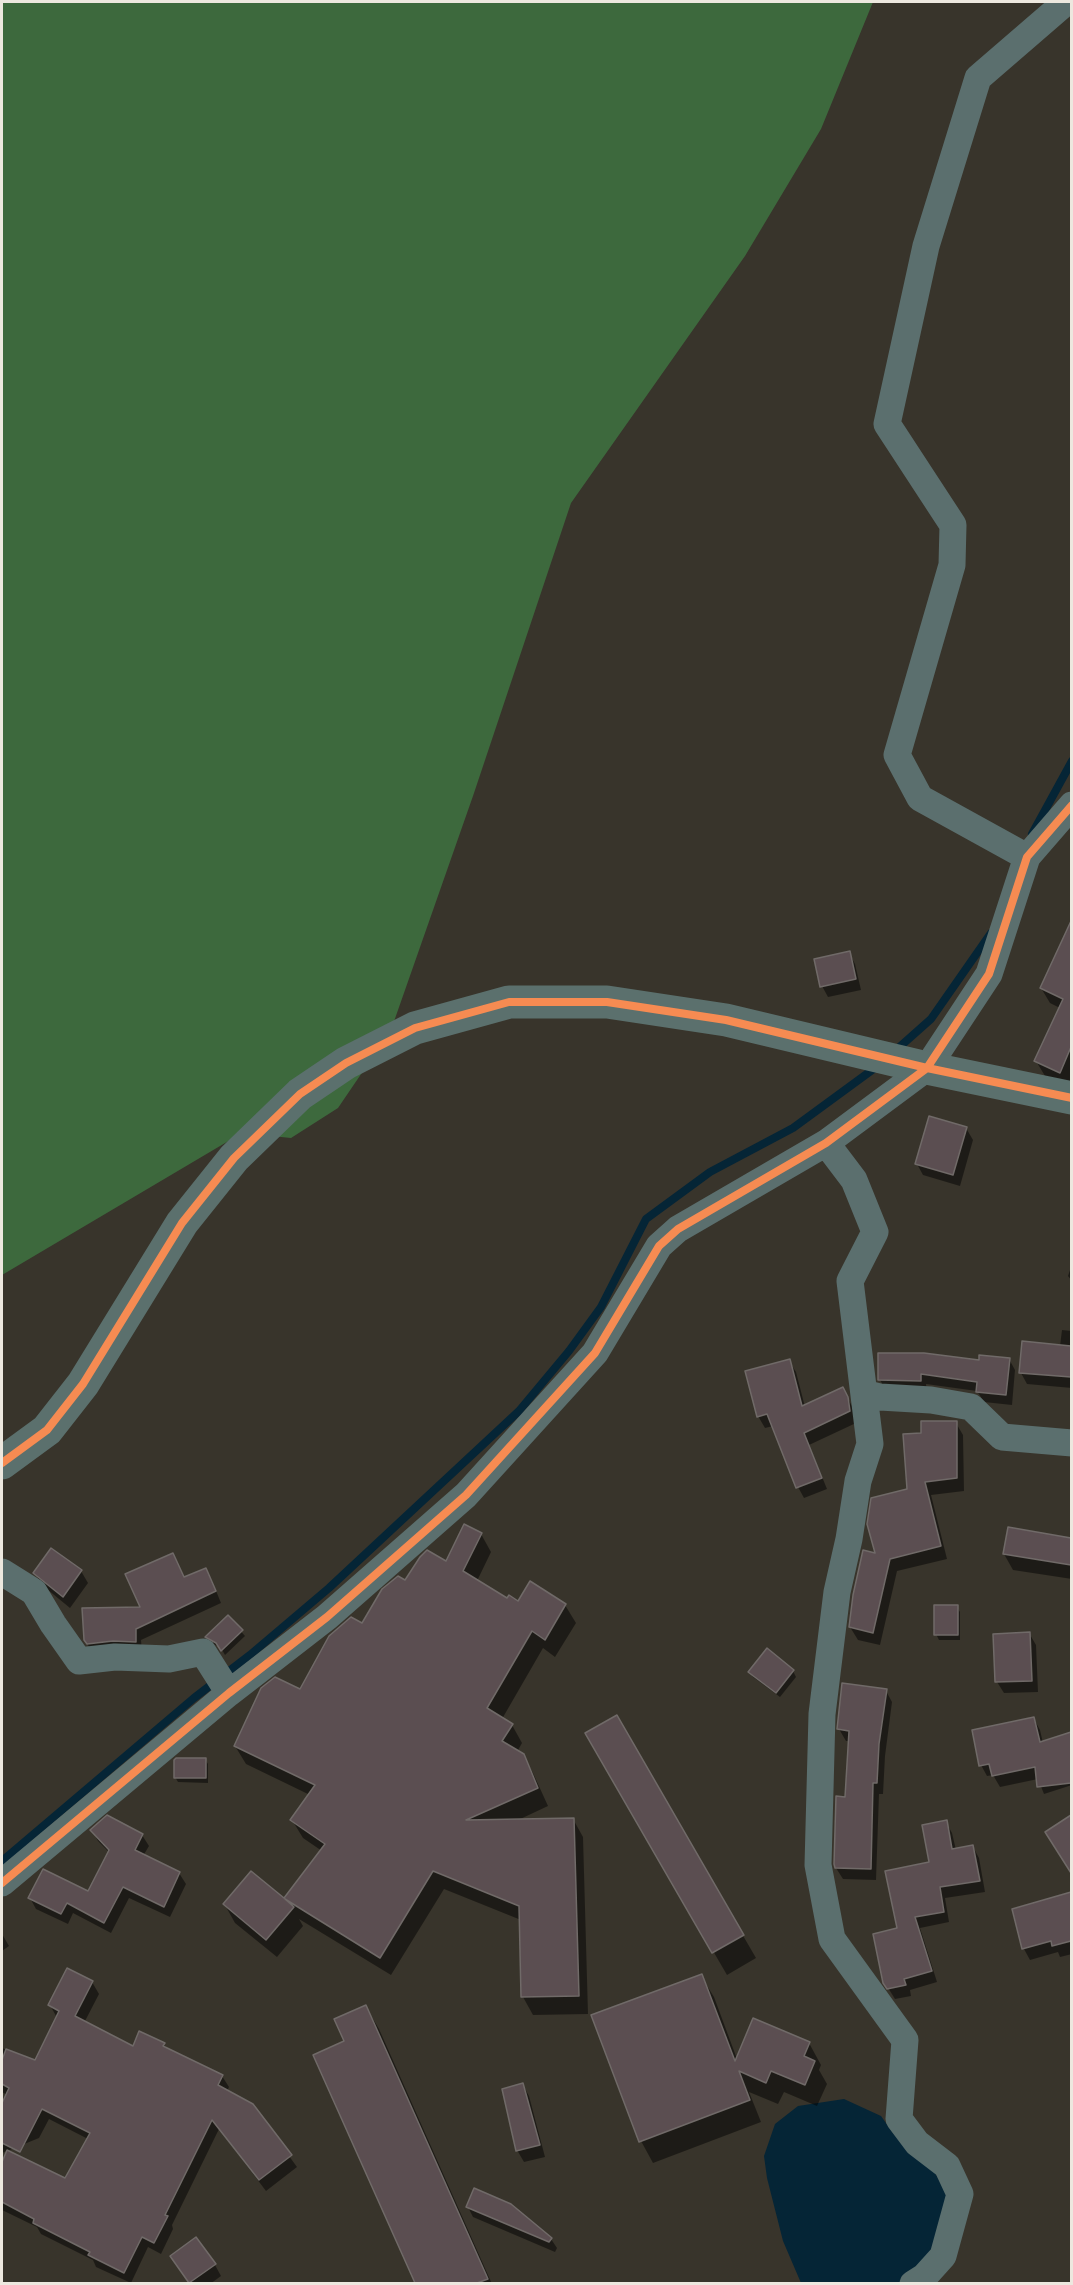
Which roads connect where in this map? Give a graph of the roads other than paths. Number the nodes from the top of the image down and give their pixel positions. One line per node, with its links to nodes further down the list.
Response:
1 (1066, 2): 3 (street)
2 (1071, 805): 3 (street)
3 (1027, 857): 4 (street)
4 (927, 1068): 5 (street); 6 (street); 9 (street)
5 (1071, 1098)
6 (826, 1143): 7 (street); 11 (street)
7 (864, 1393): 8 (street); 13 (street)
8 (1071, 1443)
9 (2, 1463)
10 (2, 1572): 11 (street)
11 (230, 1693): 12 (street)
12 (2, 1883)
13 (913, 2283)

